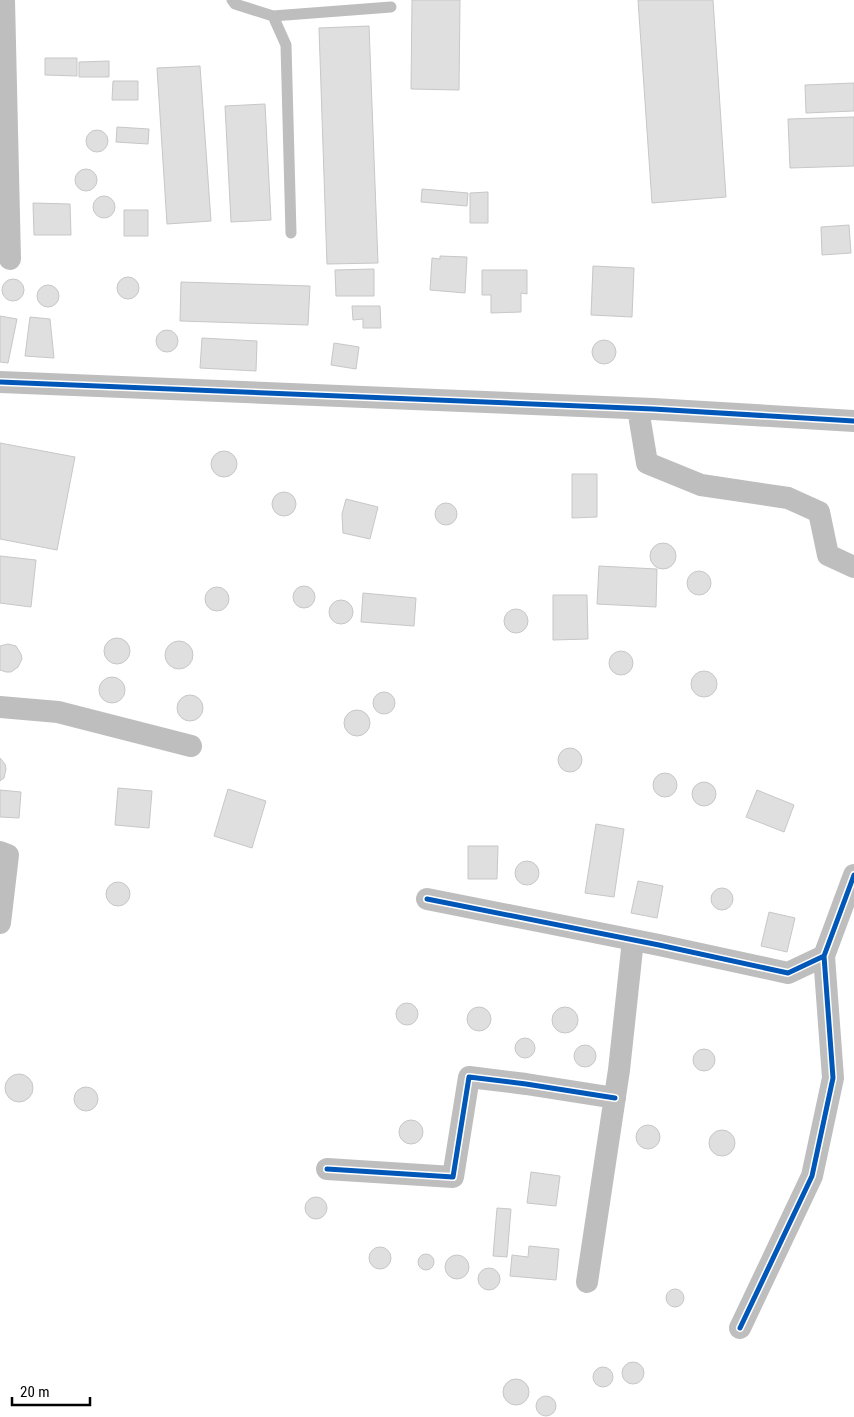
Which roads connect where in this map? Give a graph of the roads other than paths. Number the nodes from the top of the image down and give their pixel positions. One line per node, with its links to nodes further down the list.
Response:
1 (4, 0): 6 (street)
2 (232, 0): 4 (lane)
3 (391, 7): 4 (lane)
4 (273, 16): 5 (lane)
5 (291, 233)
6 (10, 259)
7 (0, 382): 8 (street)
8 (638, 409): 9 (street); 10 (street)
9 (854, 420)
10 (854, 567)
11 (0, 707): 12 (street)
12 (191, 746)
13 (0, 852): 16 (street)
14 (854, 875): 18 (street)
15 (426, 899): 17 (street)
16 (0, 923)
17 (633, 940): 18 (street); 19 (street)
18 (824, 956): 22 (street)
19 (615, 1098): 20 (street); 21 (street)
20 (327, 1169)
21 (587, 1282)
22 (740, 1328)

